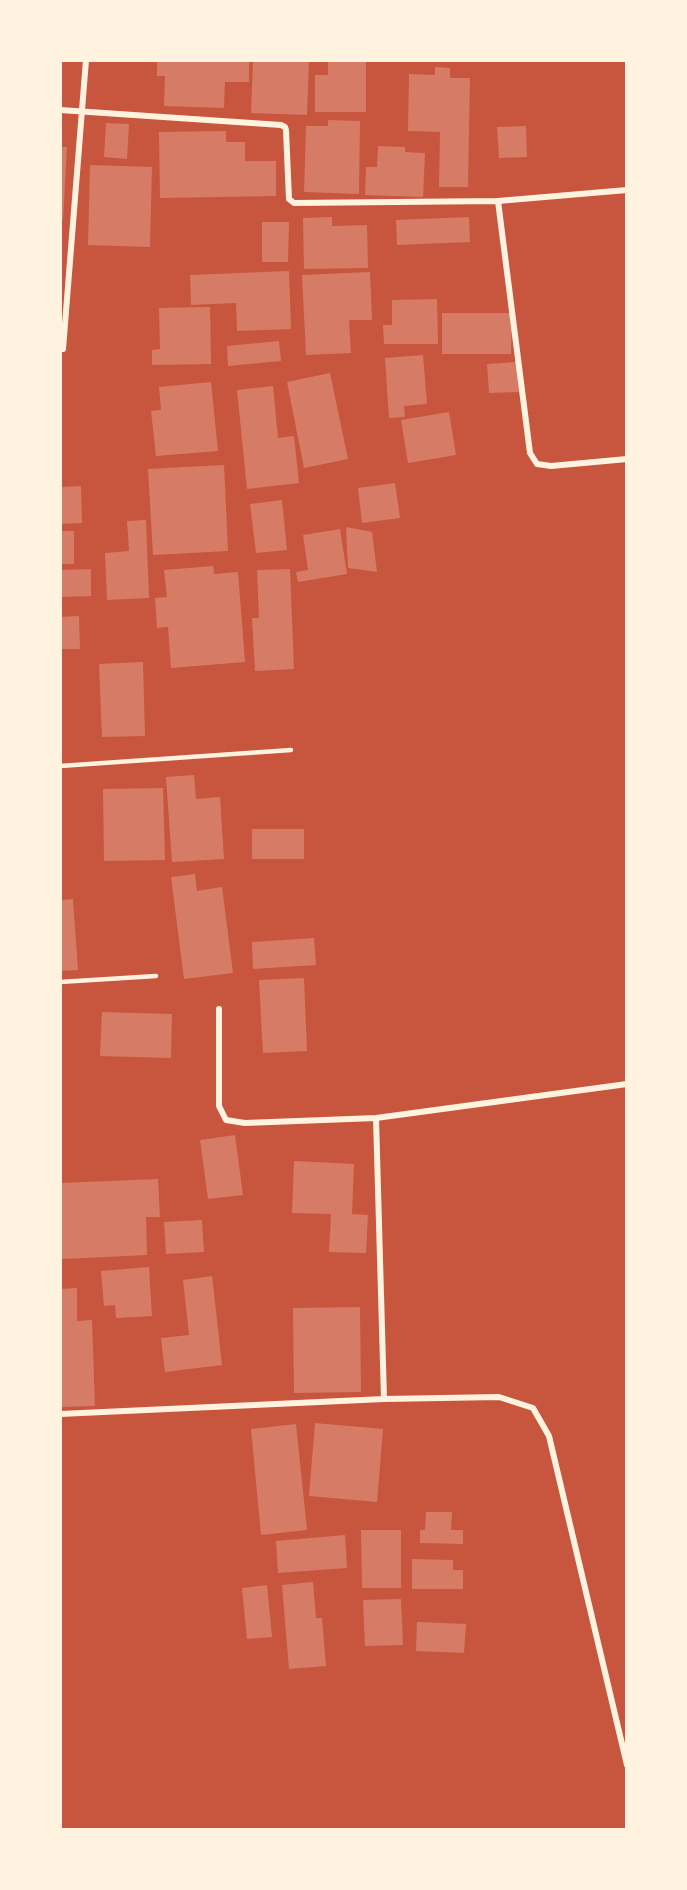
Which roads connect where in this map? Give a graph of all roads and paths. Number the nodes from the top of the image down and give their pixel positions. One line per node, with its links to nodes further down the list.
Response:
1 (86, 60): 3 (street)
2 (60, 110): 3 (street)
3 (81, 112): 5 (street); 6 (street)
4 (627, 190): 5 (street)
5 (498, 201): 7 (street)
6 (63, 349)
7 (627, 459)
8 (291, 750): 9 (lane)
9 (60, 766)
10 (156, 976): 11 (lane)
11 (60, 982)
12 (219, 1009): 14 (street)
13 (627, 1084): 14 (street)
14 (376, 1118): 15 (street)
15 (384, 1399): 16 (street); 17 (street)
16 (60, 1414)
17 (627, 1765)

